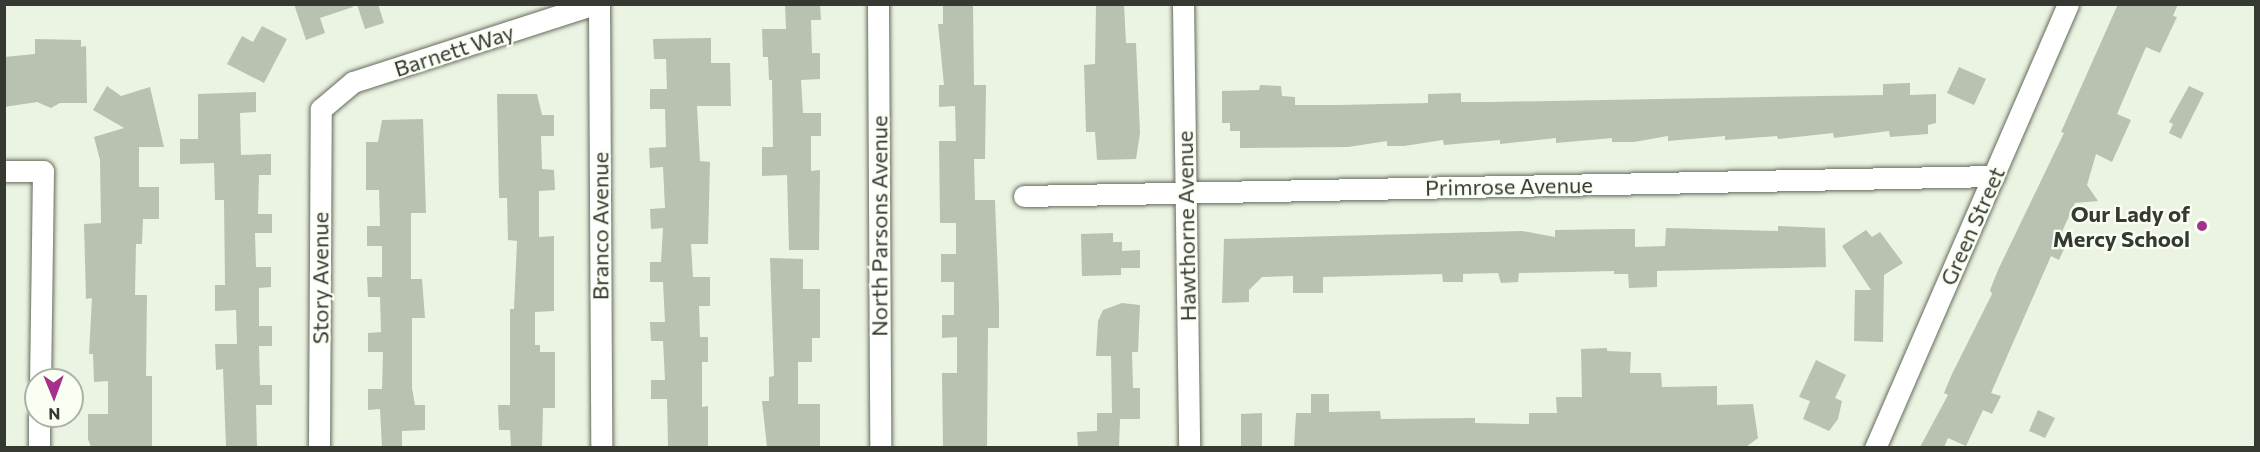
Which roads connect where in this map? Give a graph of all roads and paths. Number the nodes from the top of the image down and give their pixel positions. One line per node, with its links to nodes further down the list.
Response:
1 (594, 4): 6 (street, Barnett Way)
2 (599, 4): 15 (street, Branco Avenue)
3 (878, 4): 16 (street, North Parsons Avenue)
4 (1183, 4): 9 (street, Hawthorne Avenue)
5 (2068, 4): 8 (street, Green Street)
6 (321, 108): 14 (street, Story Avenue)
7 (4, 171): 11 (street)
8 (1994, 176): 9 (street, Primrose Avenue); 18 (street, Green Street)
9 (1185, 193): 10 (street, Primrose Avenue); 17 (street, Hawthorne Avenue)
10 (1024, 196)
11 (40, 368)
12 (39, 428): 13 (street)
13 (39, 447)
14 (320, 447)
15 (601, 447)
16 (880, 447)
17 (1189, 447)
18 (1875, 447)

